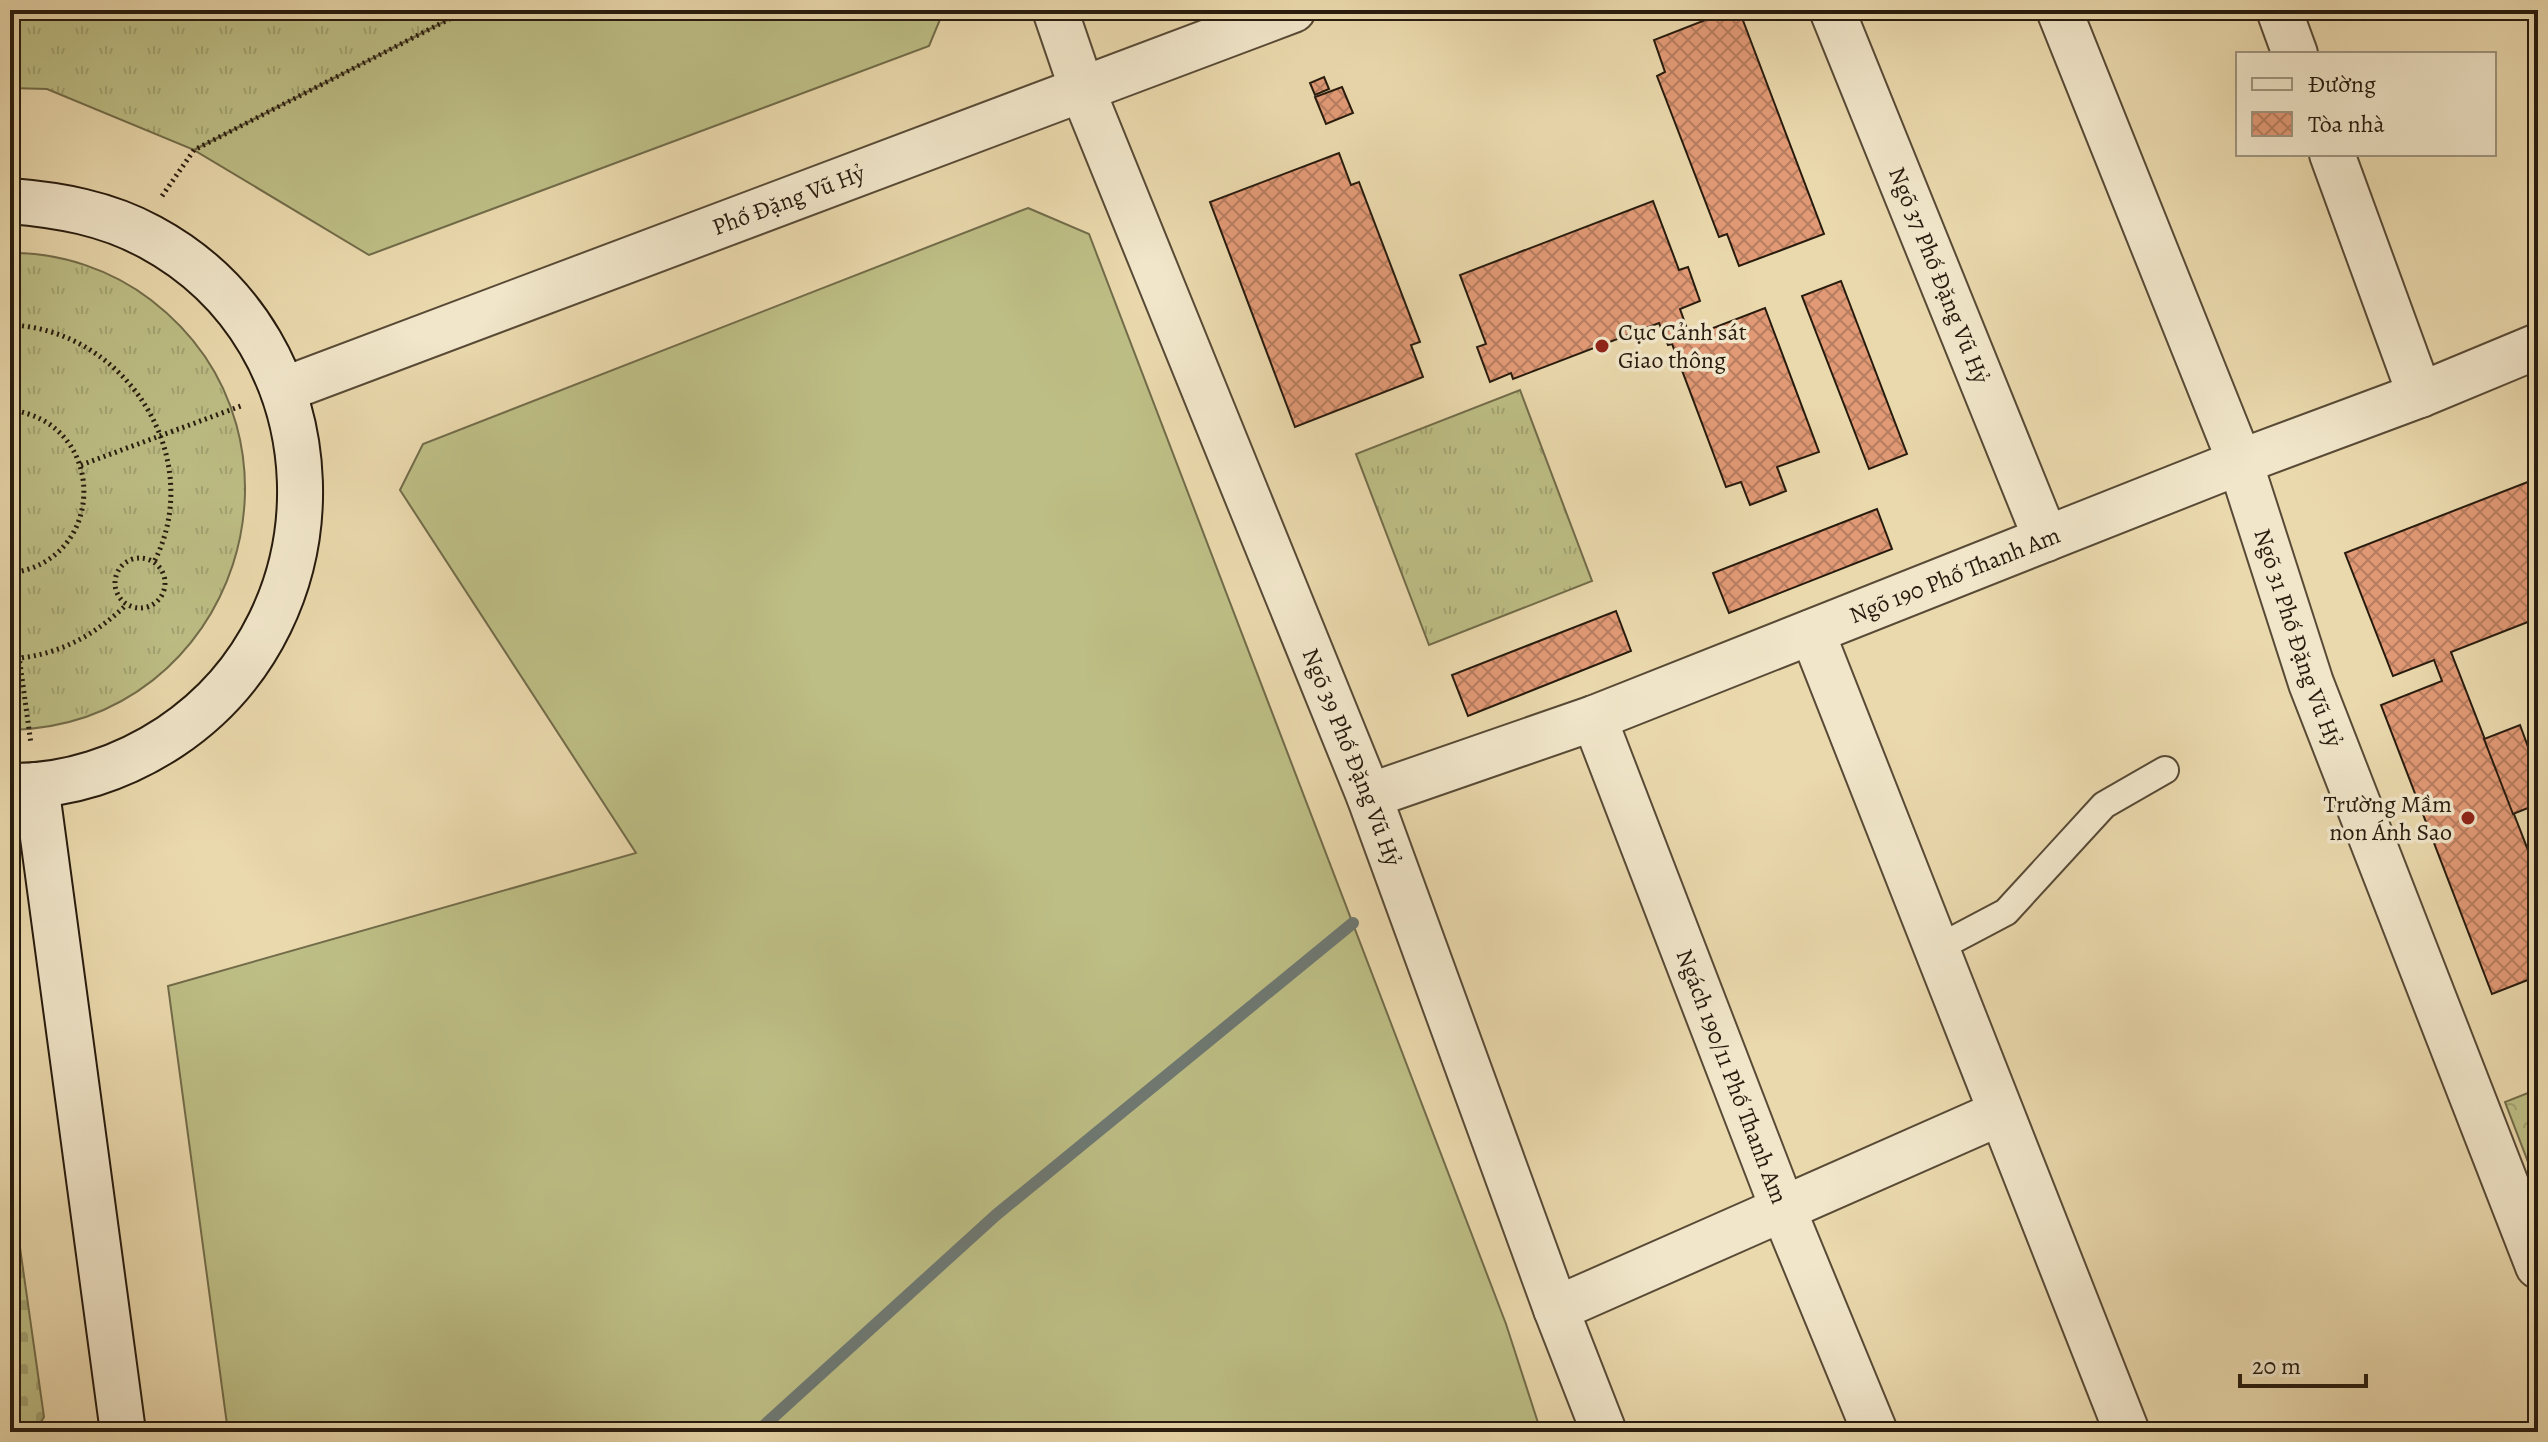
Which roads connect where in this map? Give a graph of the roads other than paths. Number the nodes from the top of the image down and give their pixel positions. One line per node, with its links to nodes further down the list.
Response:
1 (1055, 10): 7 (street, Ngõ 39 Phố Đặng Vũ Hỷ)
2 (1293, 10): 7 (street, Phố Đặng Vũ Hỷ)
3 (1832, 10): 14 (street, Ngõ 37 Phố Đặng Vũ Hỷ)
4 (2059, 10): 13 (street, Ngõ 31 Phố Đặng Vũ Hỷ)
5 (2279, 10): 6 (street)
6 (2294, 52)
7 (1082, 89): 11 (street, Phố Đặng Vũ Hỷ); 19 (street, Ngõ 39 Phố Đặng Vũ Hỷ)
8 (2333, 156): 12 (street)
9 (10, 201): 11 (street)
10 (2538, 346): 12 (street, Ngõ 190 Phố Thanh Am)
11 (283, 390): 18 (street)
12 (2420, 395): 13 (street, Ngõ 190 Phố Thanh Am)
13 (2240, 462): 14 (street, Ngõ 190 Phố Thanh Am); 23 (street, Ngõ 31 Phố Đặng Vũ Hỷ)
14 (2046, 539): 15 (street, Ngõ 190 Phố Thanh Am)
15 (1812, 632): 16 (street, Ngõ 190 Phố Thanh Am); 20 (street)
16 (1594, 718): 19 (street, Ngõ 190 Phố Thanh Am); 22 (street, Ngách 190/11 Phố Thanh Am)
17 (2165, 770): 20 (lane)
18 (23, 785): 25 (street)
19 (1369, 796): 24 (street, Ngõ 39 Phố Đặng Vũ Hỷ)
20 (1936, 949): 21 (street)
21 (2000, 1113): 22 (street); 28 (street)
22 (1783, 1209): 24 (street); 27 (street, Ngách 190/11 Phố Thanh Am)
23 (2538, 1266)
24 (1556, 1309): 26 (street, Ngõ 39 Phố Đặng Vũ Hỷ)
25 (123, 1432)
26 (1604, 1432)
27 (1875, 1432)
28 (2127, 1432)

